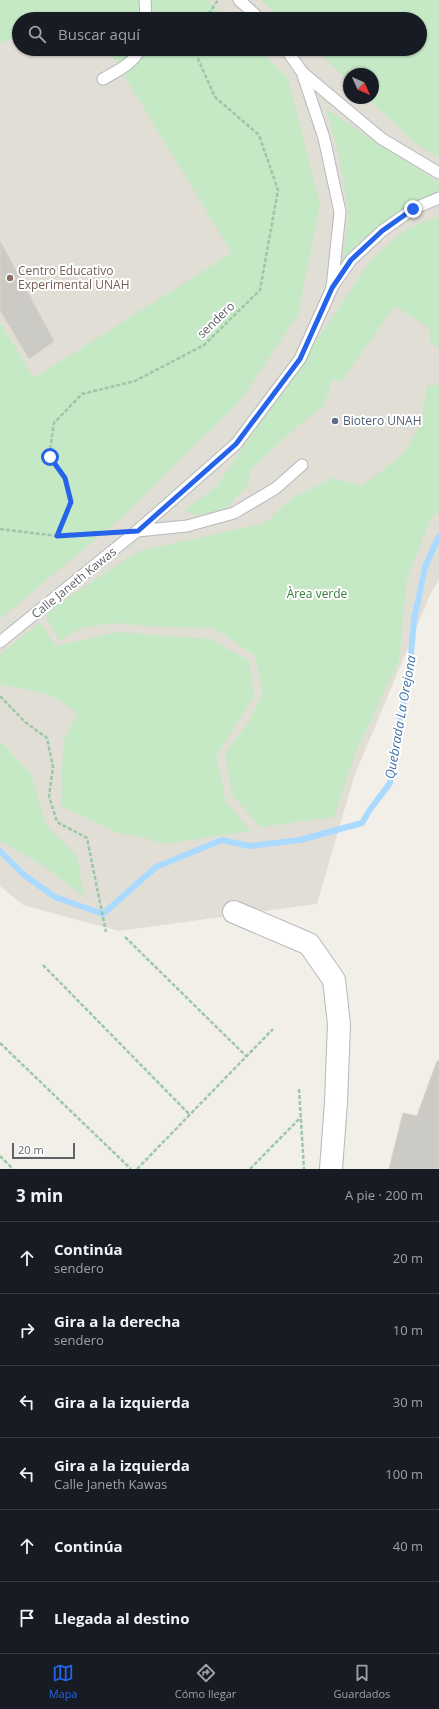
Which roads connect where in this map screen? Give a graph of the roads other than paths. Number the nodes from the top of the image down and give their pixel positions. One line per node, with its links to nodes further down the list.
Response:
1 (145, 0): 3 (lane)
2 (239, 0): 4 (lane)
3 (146, 12)
4 (252, 12)
5 (135, 56): 8 (lane)
6 (291, 56): 7 (lane, Calle Janeth Kawas)
7 (302, 72): 9 (lane); 11 (lane, Calle Janeth Kawas)
8 (103, 79)
9 (439, 173)
10 (439, 198): 11 (lane)
11 (332, 288): 13 (lane, Calle Janeth Kawas)
12 (302, 464): 13 (lane)
13 (138, 531): 14 (lane, Calle Janeth Kawas)
14 (0, 642)
15 (234, 912): 16 (street)
16 (331, 1169)

